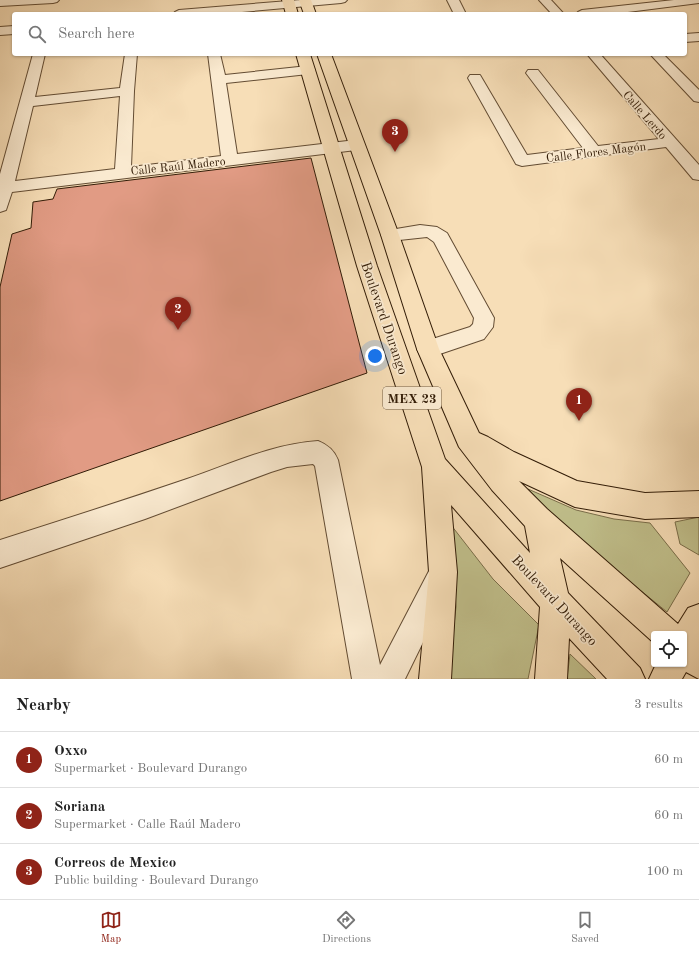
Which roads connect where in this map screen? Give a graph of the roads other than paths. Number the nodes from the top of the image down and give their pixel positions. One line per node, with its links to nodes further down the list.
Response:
1 (53, 0): 6 (street); 10 (street)
2 (341, 0): 9 (street)
3 (453, 0): 12 (street)
4 (546, 0): 13 (street)
5 (695, 1): 14 (street)
6 (0, 3)
7 (203, 6): 8 (street); 11 (street)
8 (289, 6): 9 (street)
9 (307, 6)
10 (50, 12)
11 (185, 12)
12 (459, 12)
13 (556, 12)
14 (599, 12)
15 (12, 30): 16 (street)
16 (0, 31)
17 (699, 37): 18 (street)
18 (687, 38)
19 (38, 56): 31 (street)
20 (131, 56): 29 (street)
21 (214, 56): 28 (street)
22 (325, 56): 33 (main road, MEX 23)
23 (595, 56): 32 (street, Calle Lerdo)
24 (658, 56): 30 (street)
25 (306, 62): 28 (street); 34 (main road, Boulevard Durango / MEX 23)
26 (533, 73): 35 (street)
27 (475, 78): 35 (street, Calle Flores Magón)
28 (219, 80): 36 (street)
29 (127, 91): 31 (street); 37 (street)
30 (699, 98)
31 (27, 102): 39 (street)
32 (669, 142): 35 (street, Calle Flores Magón); 38 (street, Calle Lerdo)
33 (356, 145): 34 (street, Calle Raúl Madero); 41 (main road, MEX 23)
34 (332, 148): 36 (street, Calle Raúl Madero); 44 (main road, Boulevard Durango / MEX 23)
35 (594, 152)
36 (230, 161): 37 (street, Calle Raúl Madero)
37 (123, 172): 39 (street, Calle Raúl Madero)
38 (699, 175)
39 (3, 188): 40 (street)
40 (0, 206)
41 (390, 235): 42 (main road, MEX 23); 42 (street)
42 (428, 349): 43 (main road, MEX 23)
43 (468, 439): 45 (main road); 46 (main road, MEX 23)
44 (435, 467): 48 (main road); 49 (main road, Boulevard Durango / MEX 23)
45 (699, 504)
46 (537, 519): 49 (main road); 51 (main road, MEX 23)
47 (0, 554): 56 (street)
48 (443, 572): 57 (street); 58 (main road)
49 (556, 601): 59 (main road); 60 (main road, Boulevard Durango / MEX 23)
50 (699, 619): 52 (main road)
51 (664, 631)
52 (687, 638)
53 (687, 652): 54 (main road)
54 (699, 663)
55 (671, 667): 61 (main road)
56 (367, 679)
57 (388, 679)
58 (435, 679)
59 (551, 679)
60 (629, 679)
61 (665, 679)

